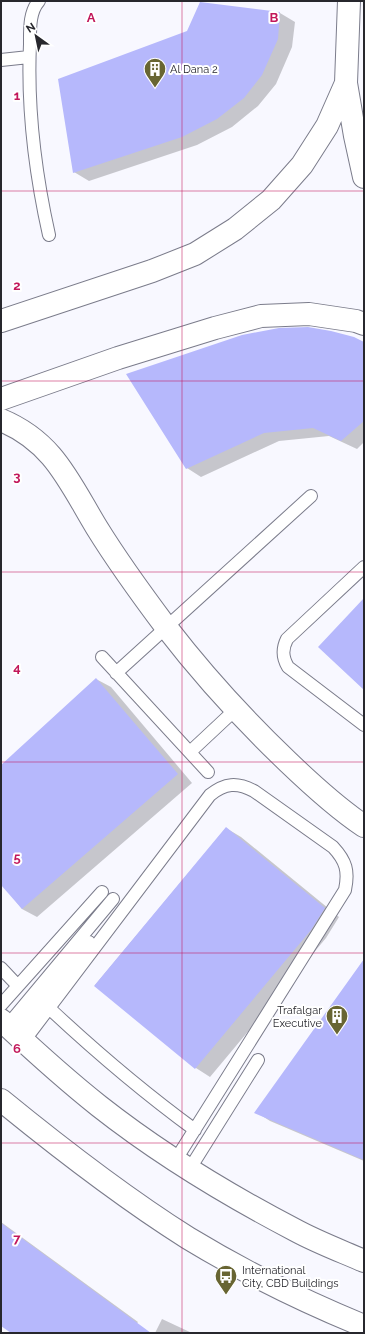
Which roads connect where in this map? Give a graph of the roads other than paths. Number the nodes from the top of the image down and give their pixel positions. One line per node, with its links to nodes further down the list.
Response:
1 (39, 1): 3 (lane)
2 (349, 1): 5 (street)
3 (29, 57): 4 (lane); 7 (lane)
4 (1, 60)
5 (346, 83): 6 (street); 8 (street)
6 (364, 177)
7 (49, 235)
8 (1, 321)
9 (364, 324): 10 (street)
10 (1, 399)
11 (1, 420): 14 (street)
12 (312, 496): 14 (lane)
13 (364, 567): 18 (lane)
14 (166, 627): 16 (lane); 17 (street)
15 (102, 657): 16 (lane)
16 (116, 673): 19 (lane)
17 (236, 709): 19 (lane); 21 (street)
18 (364, 725)
19 (190, 752): 20 (lane)
20 (208, 772)
21 (364, 826)
22 (102, 892): 25 (lane)
23 (116, 901): 28 (lane)
24 (1, 968): 25 (lane)
25 (18, 986): 26 (lane)
26 (1, 1005)
27 (49, 1008): 28 (lane); 31 (lane); 31 (lane)
28 (12, 1030): 32 (street)
29 (258, 1060): 32 (lane)
30 (1, 1100): 34 (street)
31 (195, 1130): 32 (lane)
32 (182, 1165): 33 (street)
33 (364, 1261)
34 (362, 1327)

